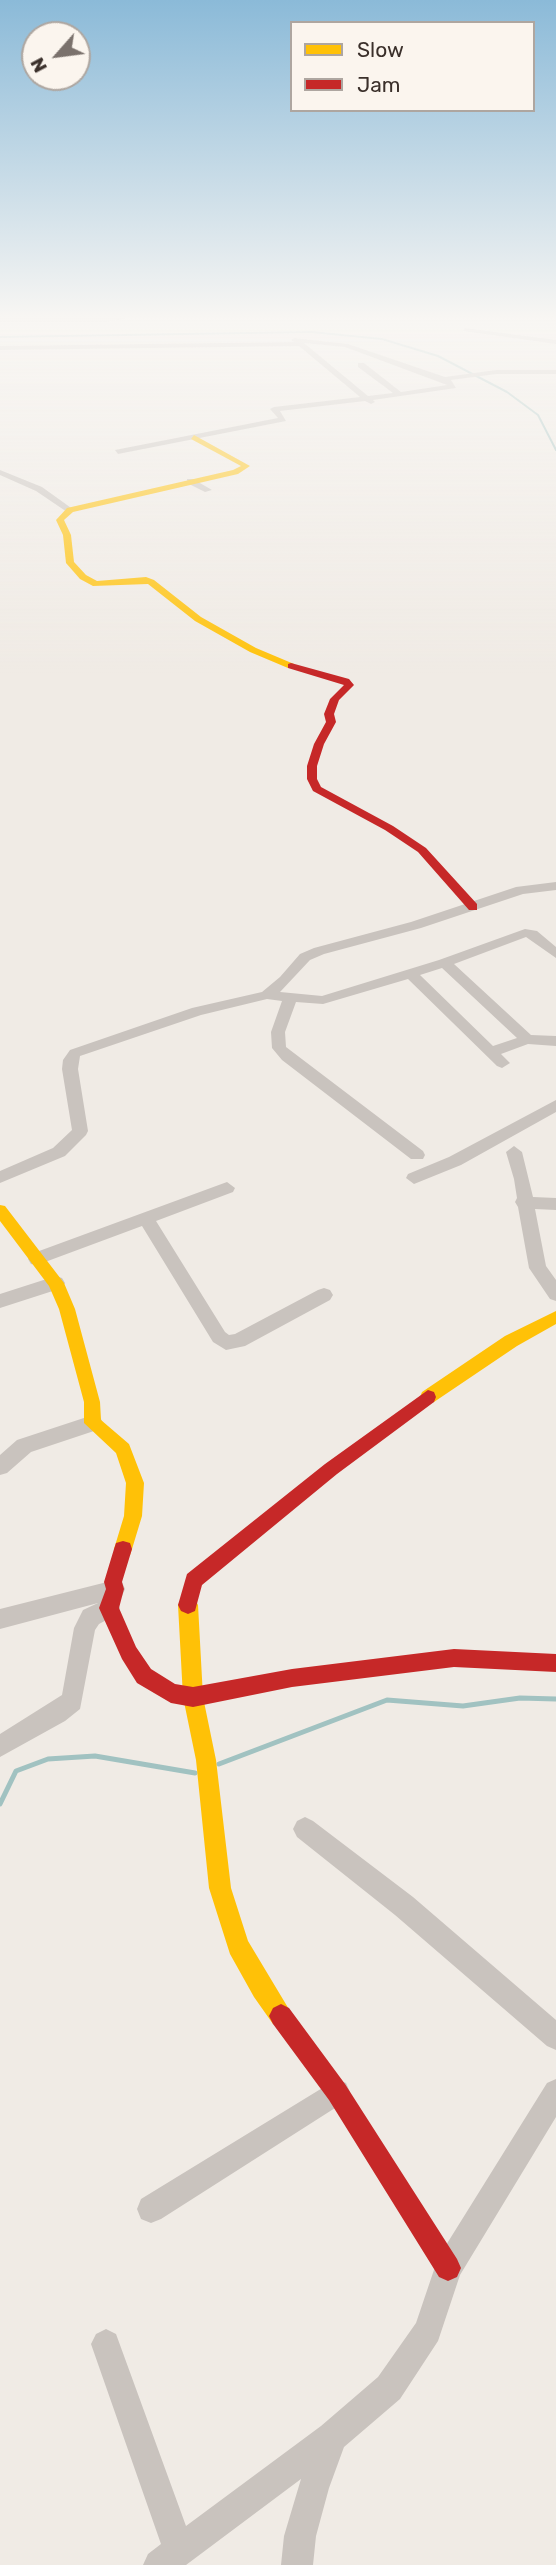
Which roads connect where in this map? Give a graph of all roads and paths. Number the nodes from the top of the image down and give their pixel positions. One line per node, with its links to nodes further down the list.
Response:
1 (209, 435): 2 (street)
2 (194, 438): 3 (street); 5 (street)
3 (118, 452)
4 (0, 472): 7 (street)
5 (190, 481): 6 (street); 7 (street)
6 (208, 490)
7 (70, 510): 9 (street)
8 (556, 886): 9 (street)
9 (473, 906): 13 (street)
10 (556, 954): 11 (street)
11 (444, 963): 12 (street); 15 (street)
12 (410, 973): 14 (street); 15 (street)
13 (267, 995): 14 (street); 20 (street)
14 (290, 998): 19 (street)
15 (527, 1039): 16 (street)
16 (556, 1041)
17 (556, 1105): 21 (street)
18 (514, 1152): 23 (street)
19 (417, 1155)
20 (0, 1177)
21 (414, 1178)
22 (227, 1188): 26 (street)
23 (523, 1202): 24 (street); 29 (street)
24 (556, 1204)
25 (0, 1210): 27 (street)
26 (146, 1218): 27 (street); 30 (street)
27 (37, 1259): 28 (street)
28 (55, 1283): 31 (street); 33 (street)
29 (556, 1294)
30 (324, 1295)
31 (0, 1301)
32 (556, 1317): 38 (street)
33 (93, 1423): 34 (street); 35 (street)
34 (0, 1467)
35 (112, 1598): 36 (street); 38 (street); 39 (street)
36 (0, 1619)
37 (556, 1663): 38 (street)
38 (192, 1697): 42 (street)
39 (0, 1746)
40 (305, 1829): 41 (street)
41 (556, 2037)
42 (337, 2092): 44 (street); 45 (street)
43 (556, 2092): 45 (street)
44 (151, 2209)
45 (448, 2268): 47 (street)
46 (106, 2344): 48 (street)
47 (332, 2437): 48 (street); 49 (street)
48 (169, 2558)
49 (297, 2565)

